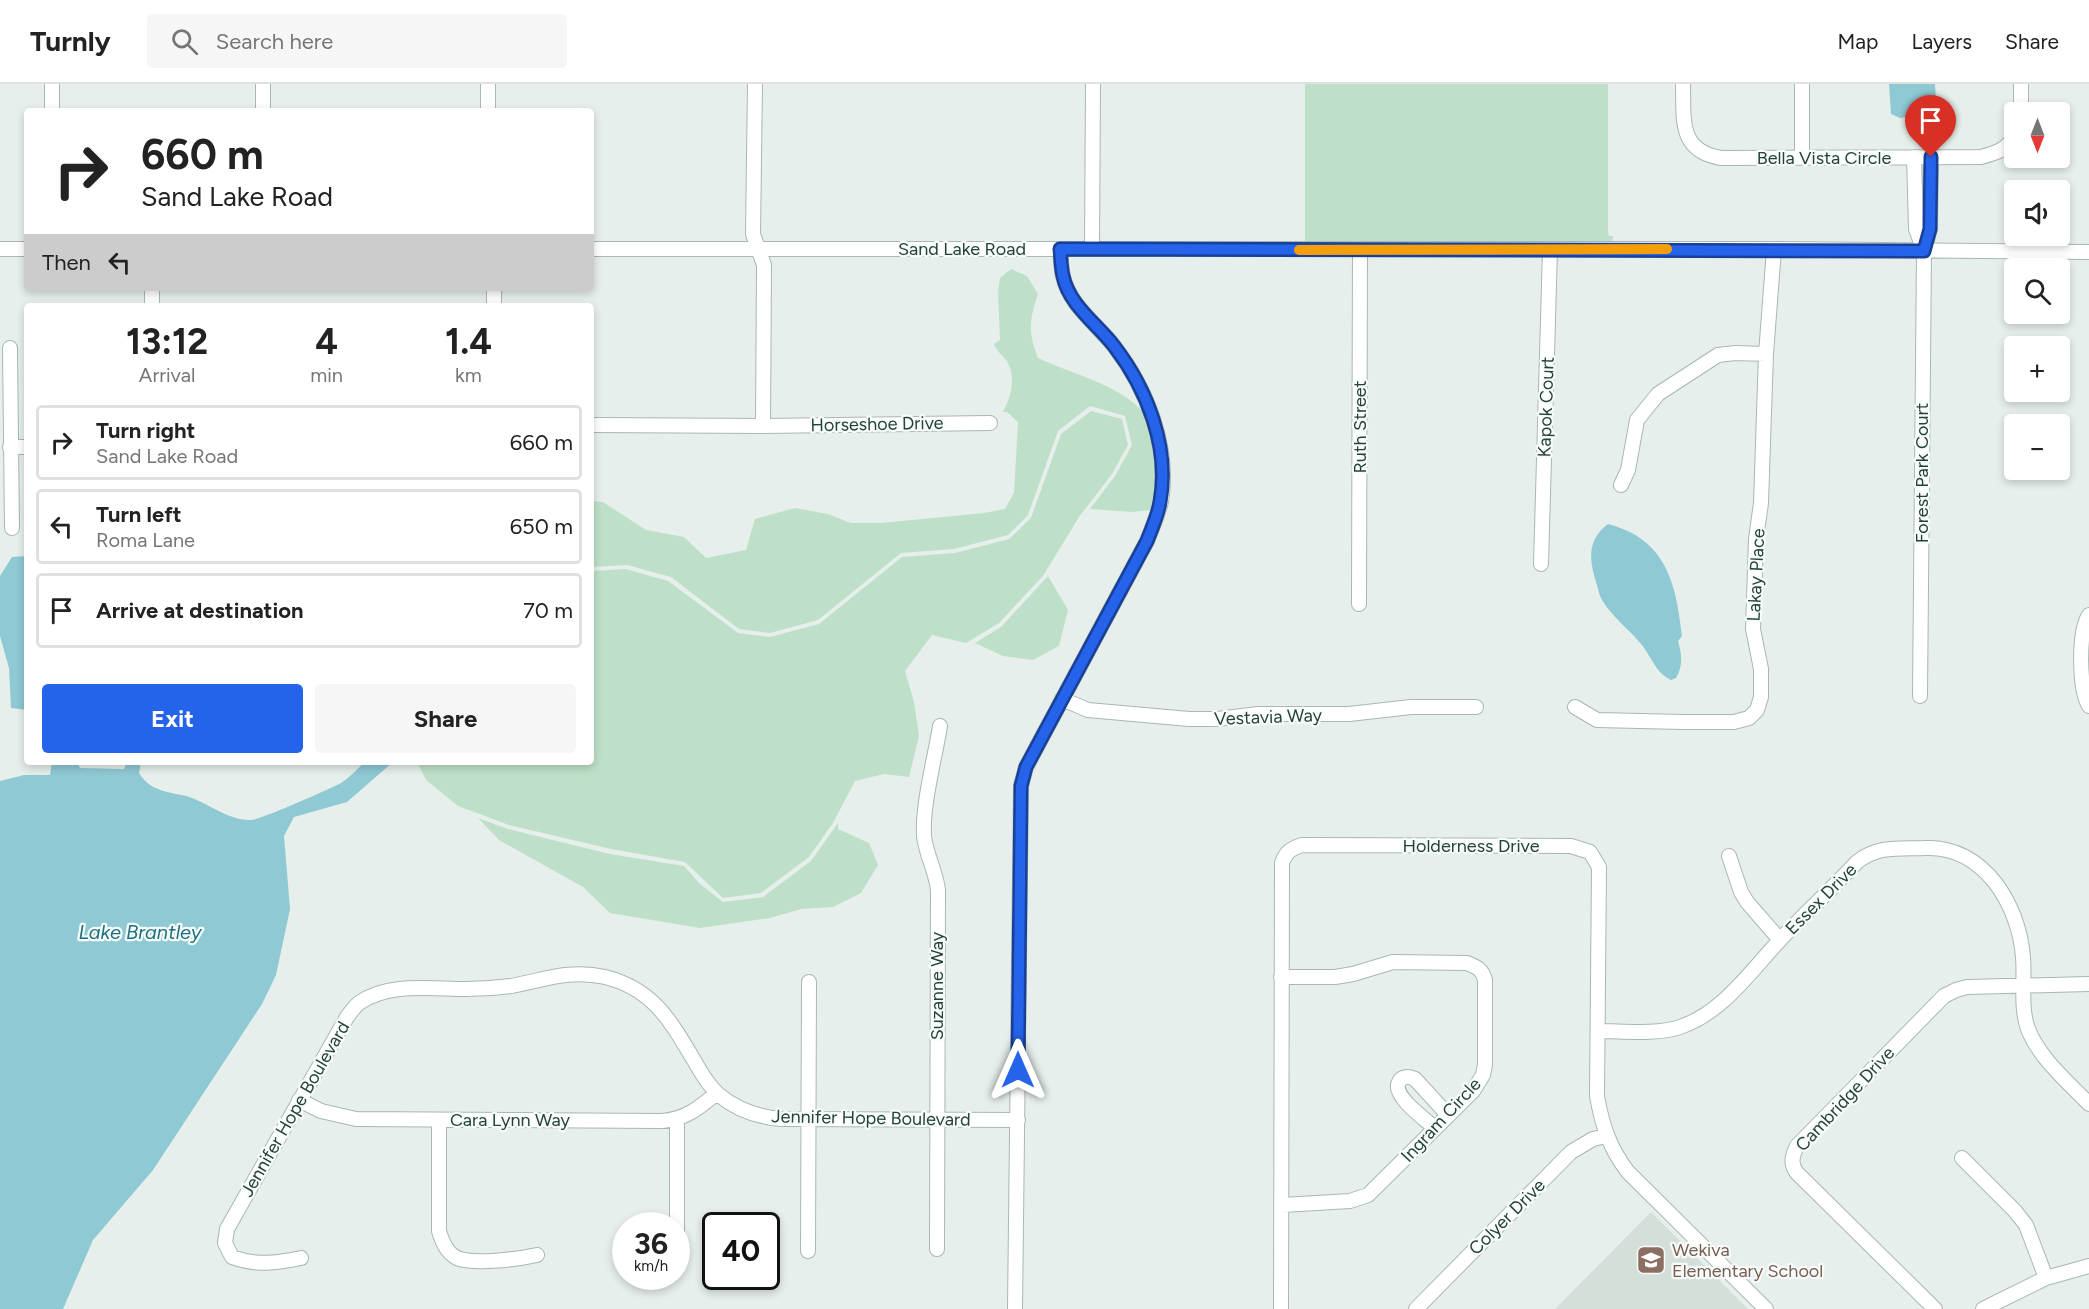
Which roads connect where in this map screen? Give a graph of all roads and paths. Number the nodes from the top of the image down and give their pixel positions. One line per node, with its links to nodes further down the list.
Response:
1 (52, 84): 10 (street)
2 (263, 84): 11 (street)
3 (488, 84): 12 (street)
4 (755, 84): 22 (street)
5 (1093, 84): 24 (street)
6 (1683, 84): 16 (street, Bella Vista Circle)
7 (1802, 84): 16 (street)
8 (2021, 84): 9 (street)
9 (2021, 102)
10 (52, 108)
11 (263, 108)
12 (488, 108)
13 (2004, 148): 15 (street, Bella Vista Circle)
14 (1914, 157): 15 (street, Bella Vista Circle); 16 (street, Bella Vista Circle); 17 (street)
15 (1931, 157): 18 (street)
16 (1802, 158)
17 (1915, 196): 18 (street); 28 (street)
18 (1930, 196): 28 (street)
19 (0, 249): 20 (street)
20 (24, 249)
21 (594, 249): 22 (street, Sand Lake Road)
22 (758, 249): 23 (street, Sand Lake Road); 34 (street)
23 (1060, 249): 24 (street, Sand Lake Road); 43 (street)
24 (1092, 249): 27 (street, Sand Lake Road)
25 (1550, 249): 26 (street, Sand Lake Road); 27 (street, Sand Lake Road); 39 (street, Kapok Court)
26 (1774, 249): 28 (street, Sand Lake Road); 31 (street, Lakay Place)
27 (1360, 250): 40 (street, Ruth Street)
28 (1924, 251): 29 (street, Sand Lake Road); 42 (street, Forest Park Court)
29 (2089, 252)
30 (10, 348): 35 (street)
31 (1766, 354): 37 (street); 46 (street, Lakay Place)
32 (990, 423): 34 (street, Horseshoe Drive)
33 (594, 425): 34 (street, Horseshoe Drive)
34 (763, 426)
35 (10, 447): 36 (street); 38 (street)
36 (24, 447)
37 (1621, 485)
38 (12, 528)
39 (1541, 564)
40 (1359, 604)
41 (2089, 615): 44 (street)
42 (1920, 696)
43 (1062, 699): 45 (street, Vestavia Way); 63 (street)
44 (2089, 706)
45 (1476, 707)
46 (1575, 707)
47 (940, 726): 59 (street, Suzanne Way)
48 (1729, 856): 49 (street)
49 (1780, 940): 53 (street, Essex Drive); 54 (street, Essex Drive)
50 (1281, 977): 54 (street, Holderness Drive); 58 (street, Ingram Circle); 67 (street, Holderness Drive)
51 (809, 982): 62 (street)
52 (2089, 984): 53 (street, Cambridge Drive)
53 (2024, 985): 57 (street, Essex Drive); 79 (street, Cambridge Drive)
54 (1598, 1031): 65 (street, Holderness Drive)
55 (717, 1094): 56 (street, Jennifer Hope Boulevard); 61 (street); 62 (street, Jennifer Hope Boulevard)
56 (299, 1100): 60 (street, Cara Lynn Way); 72 (street, Jennifer Hope Boulevard)
57 (2089, 1104)
58 (1448, 1115): 64 (street, Ingram Circle); 64 (street)
59 (937, 1119): 62 (street, Jennifer Hope Boulevard); 63 (street, Jennifer Hope Boulevard); 69 (street, Suzanne Way)
60 (439, 1120): 61 (street, Cara Lynn Way); 71 (street)
61 (677, 1120): 68 (street)
62 (808, 1120): 70 (street)
63 (1018, 1120): 75 (street)
64 (1435, 1128): 67 (street, Ingram Circle)
65 (1606, 1136): 77 (street, Colyer Drive); 78 (street, Holderness Drive)
66 (1962, 1158): 74 (street)
67 (1283, 1205): 76 (street, Holderness Drive)
68 (677, 1212)
69 (937, 1249)
70 (808, 1251)
71 (537, 1255)
72 (301, 1258)
73 (2089, 1266): 74 (street)
74 (2046, 1278): 80 (street)
75 (1015, 1309)
76 (1281, 1309)
77 (1416, 1309)
78 (1766, 1309)
79 (1935, 1309)
80 (1983, 1309)

